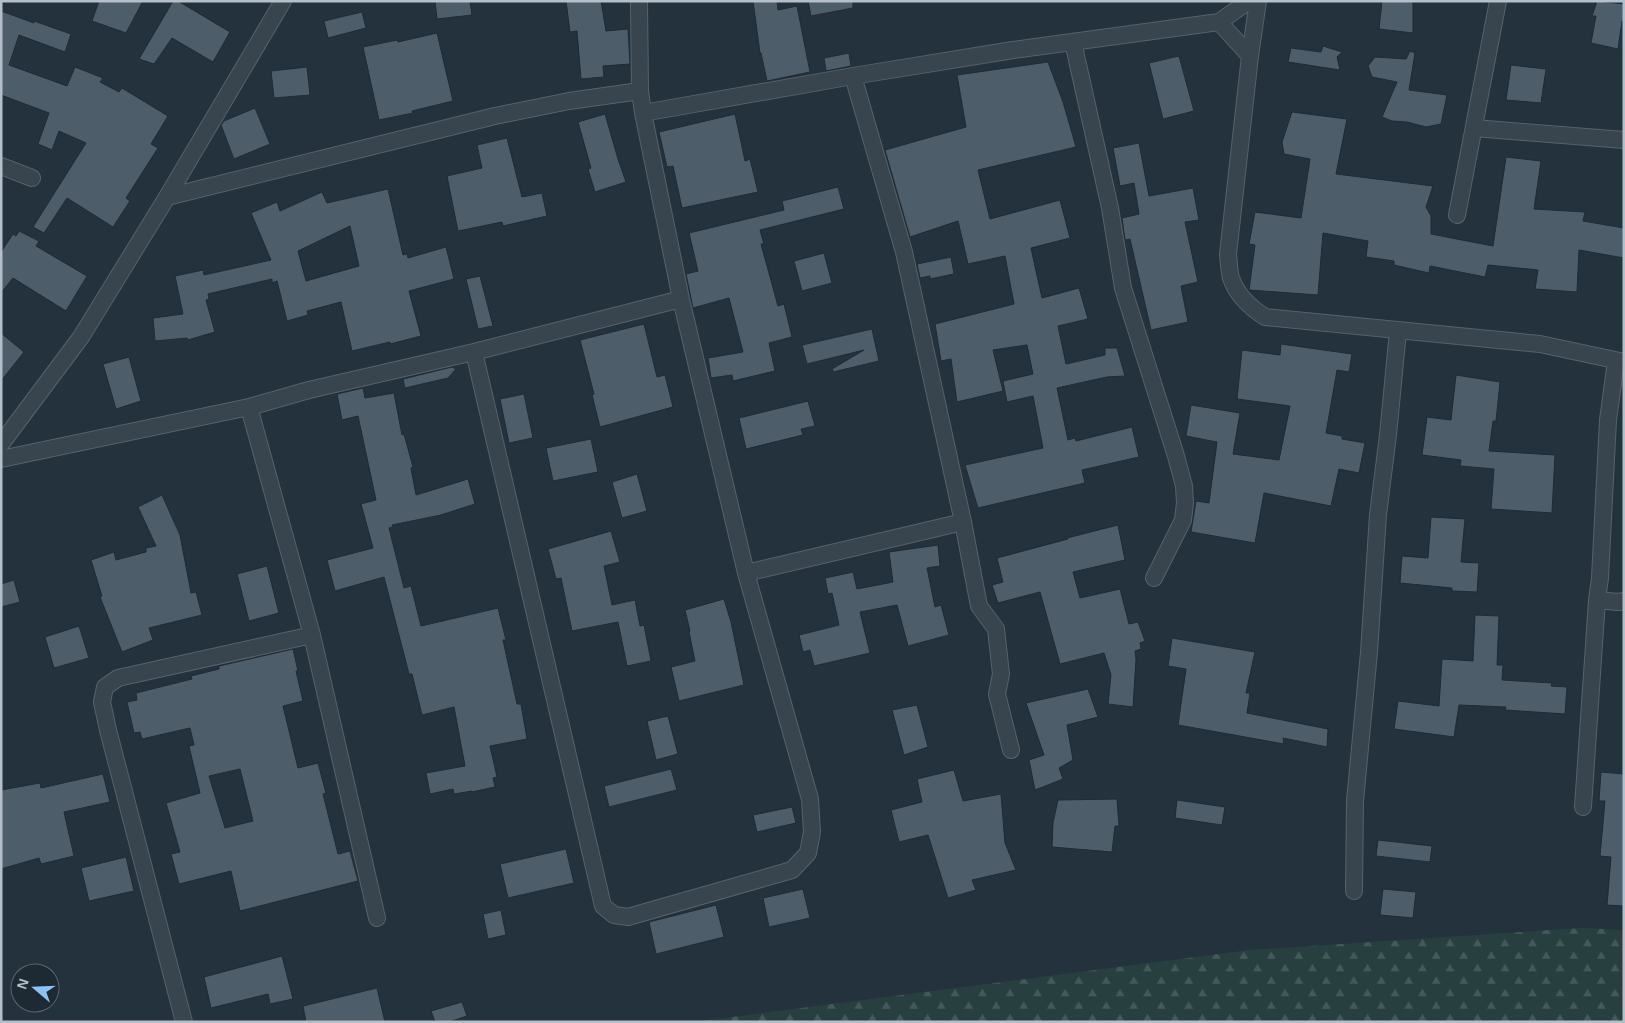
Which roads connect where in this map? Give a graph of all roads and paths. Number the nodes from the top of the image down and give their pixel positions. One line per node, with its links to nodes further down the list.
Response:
1 (283, 1): 16 (street)
2 (639, 1): 10 (street)
3 (1249, 1): 6 (street)
4 (1258, 1): 8 (street)
5 (1498, 1): 12 (street)
6 (1218, 22): 7 (street); 8 (street)
7 (1073, 42): 9 (street); 27 (street)
8 (1250, 56): 19 (street)
9 (853, 76): 11 (street); 25 (street)
10 (640, 92): 11 (street); 16 (street)
11 (643, 113): 18 (street)
12 (1474, 128): 13 (street); 17 (street)
13 (1624, 140)
14 (1, 166): 15 (street)
15 (32, 178)
16 (167, 197): 23 (street)
17 (1457, 215)
18 (681, 298): 20 (street); 26 (street)
19 (1398, 331): 21 (street); 33 (street)
20 (474, 352): 22 (street); 26 (street)
21 (1620, 361): 28 (street)
22 (249, 407): 24 (street); 30 (street)
23 (1, 444)
24 (1, 460)
25 (963, 522): 26 (street); 31 (street)
26 (746, 573)
27 (1154, 578)
28 (1597, 600): 29 (street); 32 (street)
29 (1624, 602)
30 (312, 635): 34 (street); 35 (street)
31 (1011, 750)
32 (1583, 807)
33 (1354, 891)
34 (378, 918)
35 (184, 1022)

